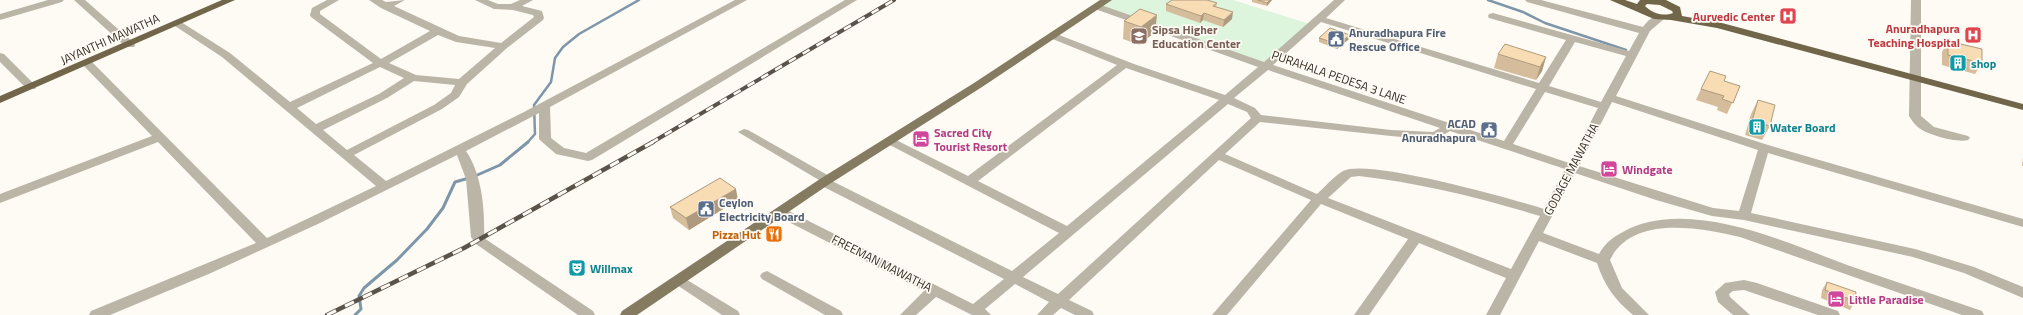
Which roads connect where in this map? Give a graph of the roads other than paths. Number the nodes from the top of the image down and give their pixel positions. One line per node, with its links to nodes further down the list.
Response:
1 (60, 0): 21 (street)
2 (79, 0): 27 (street)
3 (230, 0): 23 (highway, JAYANTHI MAWATHA)
4 (334, 0): 32 (street)
5 (374, 0): 16 (street)
6 (400, 0): 16 (street)
7 (480, 0): 17 (street)
8 (528, 0): 17 (street)
9 (742, 0): 44 (street)
10 (852, 0): 44 (street)
11 (1340, 0): 22 (street)
12 (1530, 0): 19 (street)
13 (1615, 0): 19 (highway)
14 (1916, 0): 36 (street)
15 (1103, 4): 25 (main road); 34 (street, PURAHALA PEDESA 3 LANE)
16 (384, 6): 24 (street)
17 (513, 7): 28 (street)
18 (1673, 8): 19 (highway); 19 (highway); 36 (highway)
19 (1648, 10): 29 (street, GODAGE MAWATHA)
20 (1493, 16): 26 (street)
21 (0, 18)
22 (1320, 19): 34 (street); 39 (street)
23 (177, 24): 27 (highway, JAYANTHI MAWATHA); 43 (street)
24 (439, 30): 28 (street); 32 (street)
25 (1054, 36): 33 (street); 52 (main road)
26 (1573, 37): 29 (street); 39 (street)
27 (130, 45): 31 (highway, JAYANTHI MAWATHA)
28 (503, 46): 37 (street)
29 (1633, 55): 42 (street, GODAGE MAWATHA)
30 (0, 56): 38 (street)
31 (87, 63): 38 (highway, JAYANTHI MAWATHA); 50 (street)
32 (381, 63): 35 (street); 43 (street)
33 (1125, 64): 40 (street); 59 (street)
34 (1266, 66): 40 (street); 47 (street, PURAHALA PEDESA 3 LANE)
35 (412, 78): 37 (street); 48 (street)
36 (1916, 79): 45 (highway); 51 (street)
37 (462, 82): 56 (street)
38 (31, 87): 41 (highway, JAYANTHI MAWATHA)
39 (1542, 88): 42 (street); 53 (street)
40 (1227, 99): 46 (street); 68 (street)
41 (0, 100)
42 (1607, 103): 54 (street); 58 (street, GODAGE MAWATHA)
43 (289, 107): 48 (street)
44 (541, 107): 55 (street)
45 (2023, 107)
46 (1257, 118): 47 (street); 57 (street)
47 (1449, 128): 53 (street, PURAHALA PEDESA 3 LANE)
48 (315, 129): 56 (street)
49 (744, 132): 60 (street)
50 (159, 137): 62 (street); 71 (street)
51 (1964, 138)
52 (890, 141): 59 (street); 60 (main road)
53 (1506, 145): 58 (street, PURAHALA PEDESA 3 LANE)
54 (1764, 148): 66 (street); 67 (street)
55 (459, 149): 61 (street); 82 (street)
56 (346, 155): 61 (street)
57 (1218, 155): 63 (street); 79 (street)
58 (1572, 167): 65 (street, GODAGE MAWATHA); 66 (street, PURAHALA PEDESA 3 LANE)
59 (971, 180): 68 (street)
60 (826, 181): 64 (main road); 75 (street)
61 (384, 186): 71 (street)
62 (0, 199)
63 (1319, 199): 65 (street); 70 (street); 89 (street)
64 (780, 212): 76 (main road); 77 (street, FREEMAN MAWATHA)
65 (1547, 214): 69 (street, GODAGE MAWATHA)
66 (1744, 216): 78 (street, PURAHALA PEDESA 3 LANE)
67 (2023, 223)
68 (1068, 232): 75 (street)
69 (1536, 234): 72 (street); 74 (street, GODAGE MAWATHA)
70 (1416, 238): 74 (street); 90 (street)
71 (264, 243): 81 (street)
72 (1603, 260): 92 (street); 95 (street)
73 (768, 276): 85 (street)
74 (1514, 276): 91 (street, GODAGE MAWATHA)
75 (1013, 278): 79 (street); 80 (street)
76 (679, 280): 83 (main road); 84 (street)
77 (935, 289): 80 (street, FREEMAN MAWATHA); 86 (street)
78 (2023, 293)
79 (1059, 301): 87 (street); 88 (street)
80 (979, 313)
81 (96, 315)
82 (588, 315)
83 (628, 315)
84 (734, 315)
85 (836, 315)
86 (907, 315)
87 (1044, 315)
88 (1088, 315)
89 (1219, 315)
90 (1361, 315)
91 (1493, 315)
92 (1642, 315)
93 (1743, 315): 94 (street)
94 (1833, 315)
95 (1977, 315)

